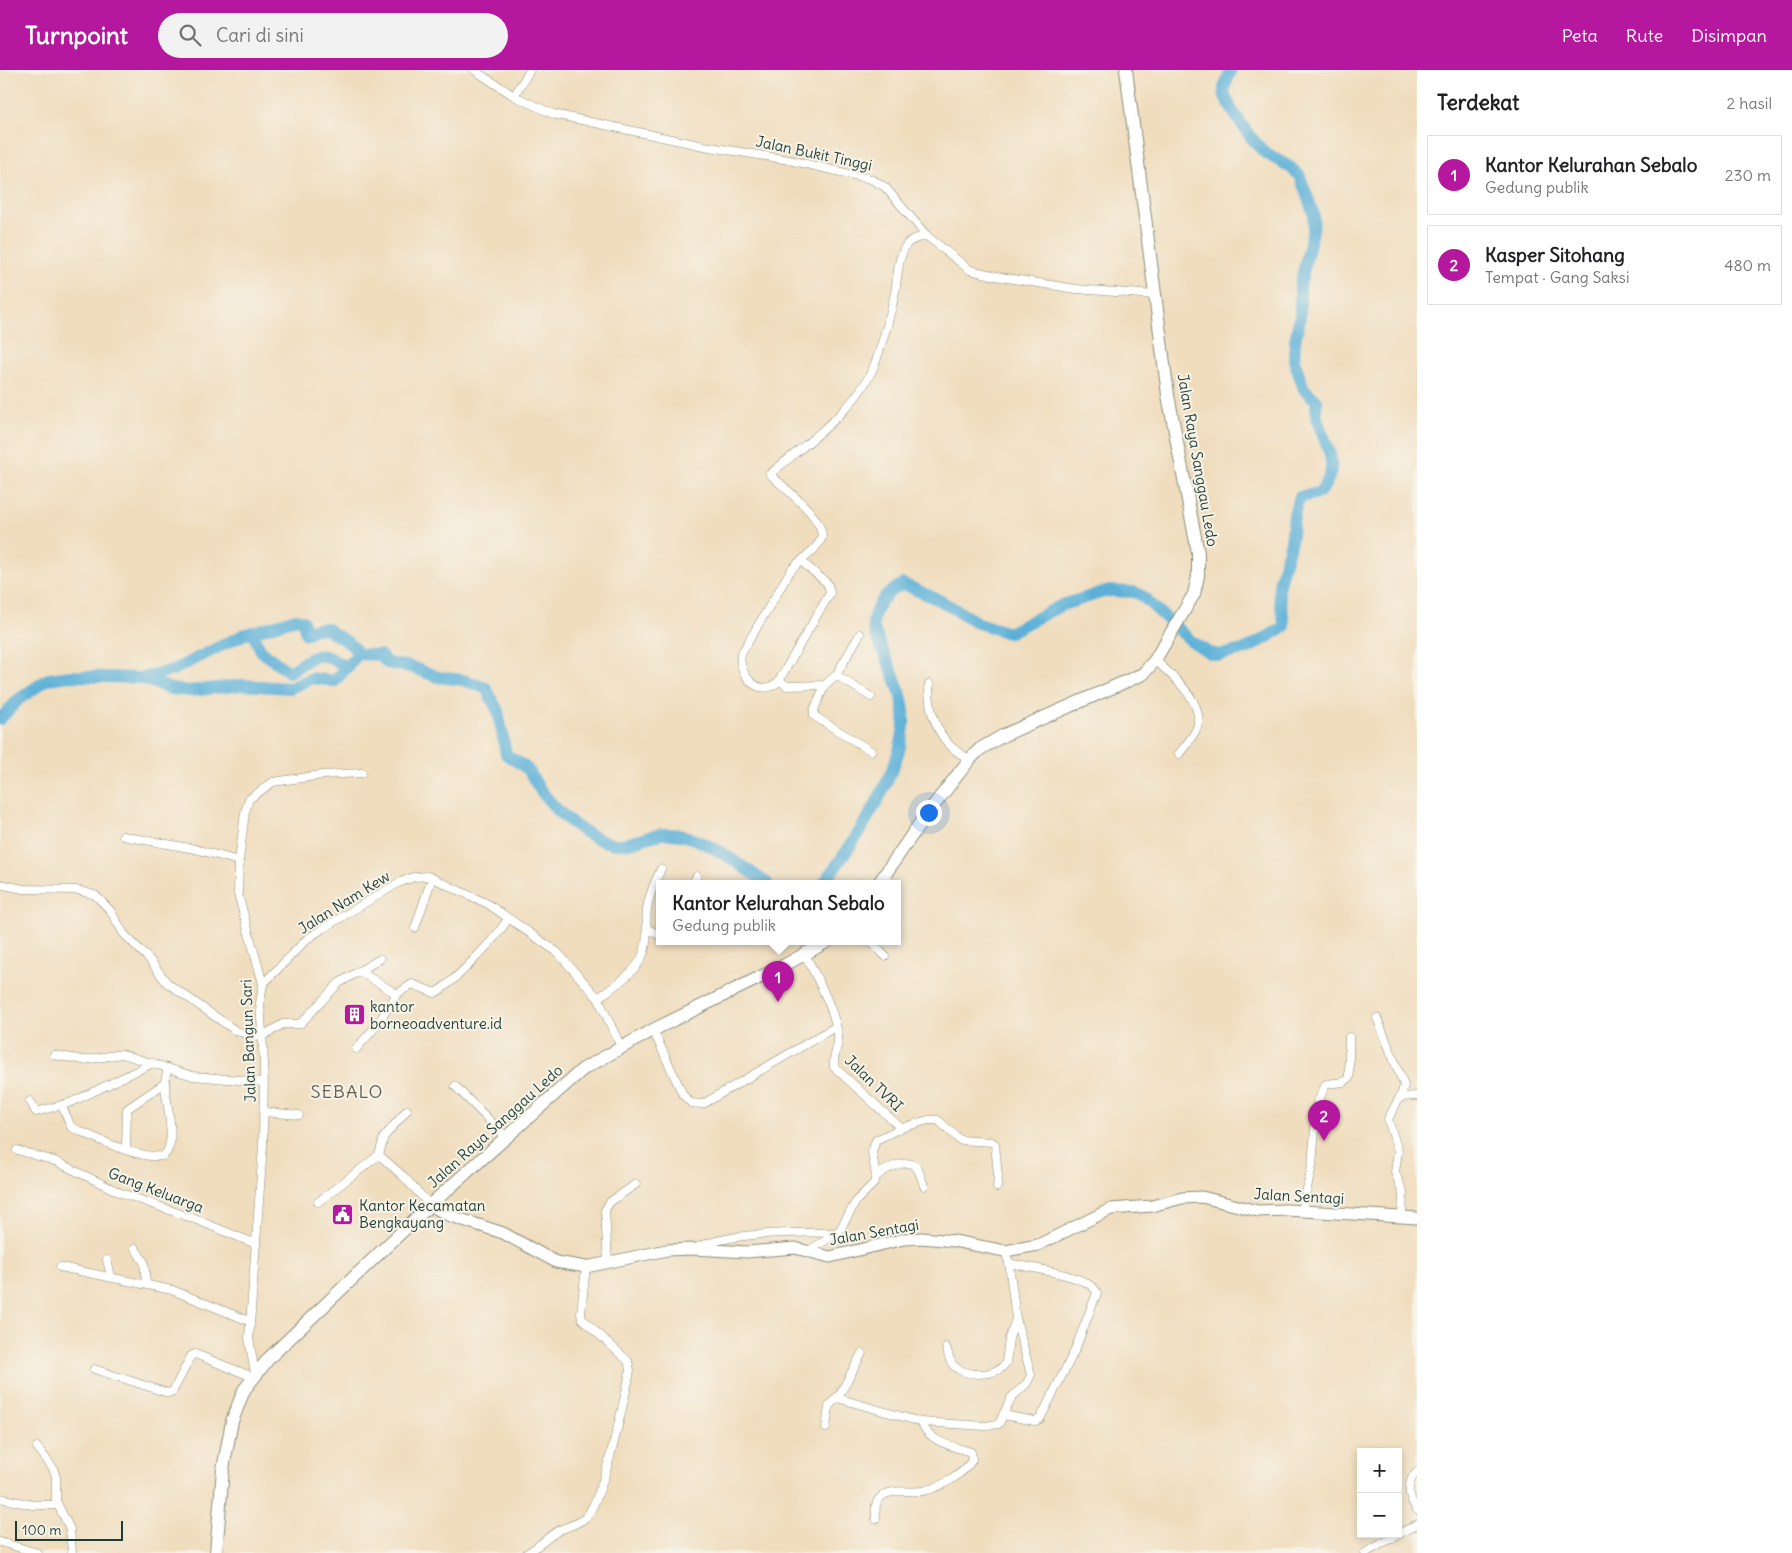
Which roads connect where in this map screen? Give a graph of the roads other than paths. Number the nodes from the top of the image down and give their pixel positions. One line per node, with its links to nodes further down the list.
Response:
1 (476, 70): 4 (street, Jalan Bukit Tinggi)
2 (530, 70): 4 (street)
3 (1126, 70): 6 (highway, Jalan Raya Sanggau Ledo)
4 (514, 96): 5 (street, Jalan Bukit Tinggi)
5 (927, 236): 6 (street, Jalan Bukit Tinggi); 7 (street)
6 (1155, 295): 9 (highway, Jalan Raya Sanggau Ledo)
7 (801, 561): 11 (street); 11 (street)
8 (860, 634): 10 (street)
9 (1155, 660): 16 (street); 17 (highway, Jalan Raya Sanggau Ledo)
10 (836, 675): 13 (street); 14 (street)
11 (779, 680): 13 (street)
12 (929, 684): 17 (street)
13 (825, 685): 15 (street)
14 (871, 697)
15 (871, 751)
16 (1179, 754)
17 (970, 759): 24 (highway, Jalan Raya Sanggau Ledo)
18 (362, 773): 20 (street, Jalan Bangun Sari)
19 (123, 836): 20 (street)
20 (238, 861): 37 (street, Jalan Bangun Sari)
21 (661, 869): 23 (street)
22 (432, 878): 27 (street, Jalan Nam Kew); 28 (street); 37 (street, Jalan Nam Kew)
23 (656, 880)
24 (881, 880)
25 (656, 881): 29 (street)
26 (0, 884): 45 (street)
27 (508, 918): 38 (street); 39 (street, Jalan Nam Kew)
28 (416, 928)
29 (648, 929): 30 (street); 39 (street)
30 (656, 933)
31 (821, 945): 33 (highway, Jalan Raya Sanggau Ledo)
32 (874, 945): 34 (street)
33 (805, 954): 42 (street, Jalan TVRI); 44 (highway, Jalan Raya Sanggau Ledo)
34 (885, 956)
35 (380, 959): 36 (street)
36 (359, 972): 38 (street); 43 (street)
37 (263, 984): 41 (street, Jalan Bangun Sari)
38 (398, 994): 48 (street)
39 (598, 998): 47 (street, Jalan Nam Kew)
40 (1377, 1018): 56 (street)
41 (262, 1020): 43 (street); 45 (street, Jalan Bangun Sari)
42 (835, 1027): 44 (street); 62 (street, Jalan TVRI)
43 (275, 1030): 45 (street)
44 (653, 1030): 47 (highway, Jalan Raya Sanggau Ledo)
45 (264, 1035): 52 (street, Jalan Bangun Sari)
46 (1349, 1037): 73 (street)
47 (621, 1047): 63 (highway, Jalan Raya Sanggau Ledo)
48 (356, 1049)
49 (54, 1055): 50 (street)
50 (153, 1063): 51 (street); 58 (street)
51 (168, 1068): 52 (street); 53 (street)
52 (263, 1082): 60 (street, Jalan Bangun Sari)
53 (165, 1083): 64 (street); 64 (street)
54 (454, 1086): 63 (street)
55 (1417, 1096): 56 (street)
56 (1400, 1097): 74 (street)
57 (30, 1101): 58 (street)
58 (62, 1106): 64 (street)
59 (407, 1110): 66 (street)
60 (264, 1112): 61 (street); 77 (street, Jalan Bangun Sari)
61 (299, 1115)
62 (901, 1128): 67 (street, Jalan TVRI); 70 (street)
63 (506, 1137): 72 (highway, Jalan Raya Sanggau Ledo)
64 (126, 1149)
65 (18, 1150): 77 (street, Gang Keluarga)
66 (379, 1155): 71 (street); 72 (street)
67 (876, 1177): 69 (street); 76 (street)
68 (636, 1184): 83 (street)
69 (924, 1186)
70 (996, 1187)
71 (318, 1202)
72 (430, 1205): 86 (main road, Jalan Sentagi); 94 (highway, Jalan Raya Sanggau Ledo)
73 (1302, 1211): 74 (main road, Jalan Sentagi); 81 (main road, Jalan Sentagi)
74 (1402, 1217): 75 (main road, Jalan Sentagi)
75 (1417, 1218)
76 (838, 1233): 79 (street); 80 (street)
77 (256, 1244): 90 (street, Jalan Bangun Sari)
78 (135, 1248): 88 (street)
79 (694, 1249): 80 (main road, Jalan Sentagi); 83 (main road, Jalan Sentagi)
80 (808, 1251): 81 (main road, Jalan Sentagi)
81 (1005, 1251): 84 (street)
82 (108, 1260): 87 (street)
83 (608, 1262): 86 (main road, Jalan Sentagi)
84 (1009, 1263): 89 (street); 96 (street)
85 (60, 1267): 87 (street)
86 (586, 1267): 110 (street)
87 (111, 1276): 88 (street)
88 (146, 1283): 90 (street)
89 (1016, 1319): 91 (street); 96 (street)
90 (249, 1321): 94 (street, Jalan Bangun Sari)
91 (946, 1347)
92 (862, 1353): 95 (street)
93 (94, 1369): 94 (street)
94 (254, 1376): 109 (highway, Jalan Raya Sanggau Ledo)
95 (837, 1398): 97 (street); 98 (street)
96 (1003, 1415): 97 (street)
97 (921, 1422): 104 (street)
98 (826, 1428)
99 (37, 1447): 102 (street)
100 (1417, 1472): 103 (street)
101 (4, 1499): 102 (street)
102 (58, 1505): 108 (street)
103 (1417, 1510)
104 (876, 1519)
105 (1417, 1524): 111 (street)
106 (0, 1542): 107 (street)
107 (38, 1553)
108 (72, 1553)
109 (216, 1553)
110 (527, 1553)
111 (1365, 1553)

